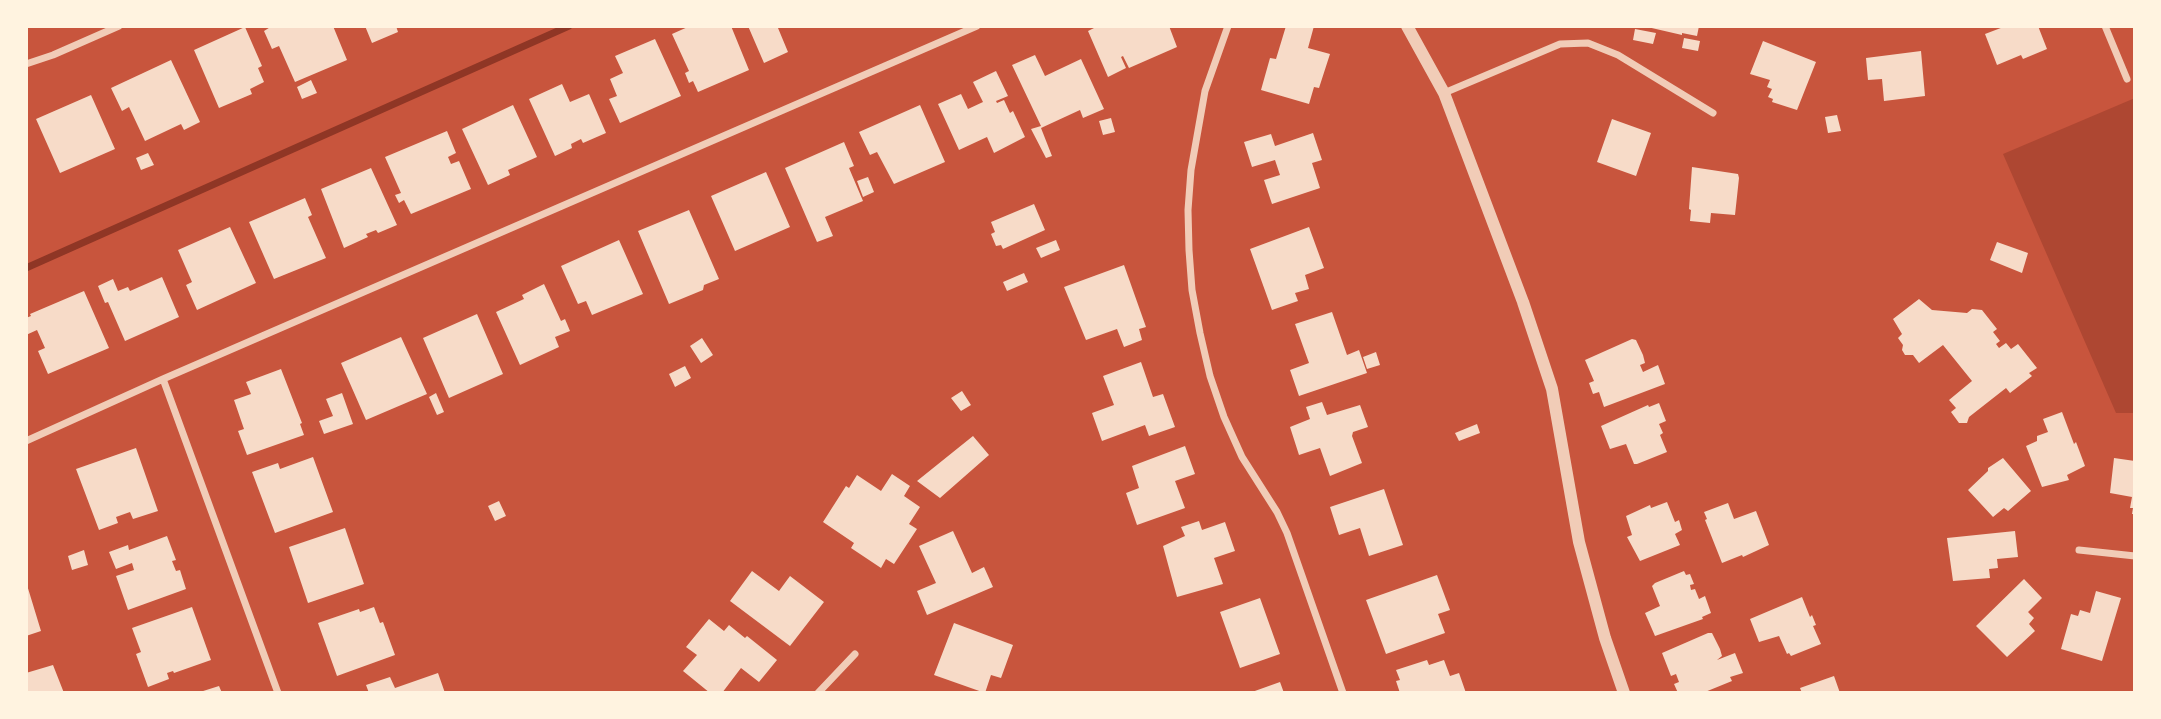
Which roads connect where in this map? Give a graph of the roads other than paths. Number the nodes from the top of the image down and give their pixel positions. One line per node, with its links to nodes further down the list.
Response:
1 (119, 26): 6 (street)
2 (976, 26): 10 (street)
3 (1228, 26): 17 (street)
4 (1407, 26): 8 (street)
5 (2105, 26): 7 (street)
6 (26, 64)
7 (2127, 79)
8 (1444, 93): 9 (street); 18 (street)
9 (1713, 113)
10 (163, 379): 11 (street); 15 (street)
11 (26, 441)
12 (2079, 550): 13 (street)
13 (2135, 556)
14 (855, 654): 16 (street)
15 (278, 693)
16 (818, 693)
17 (1343, 693)
18 (1624, 693)

